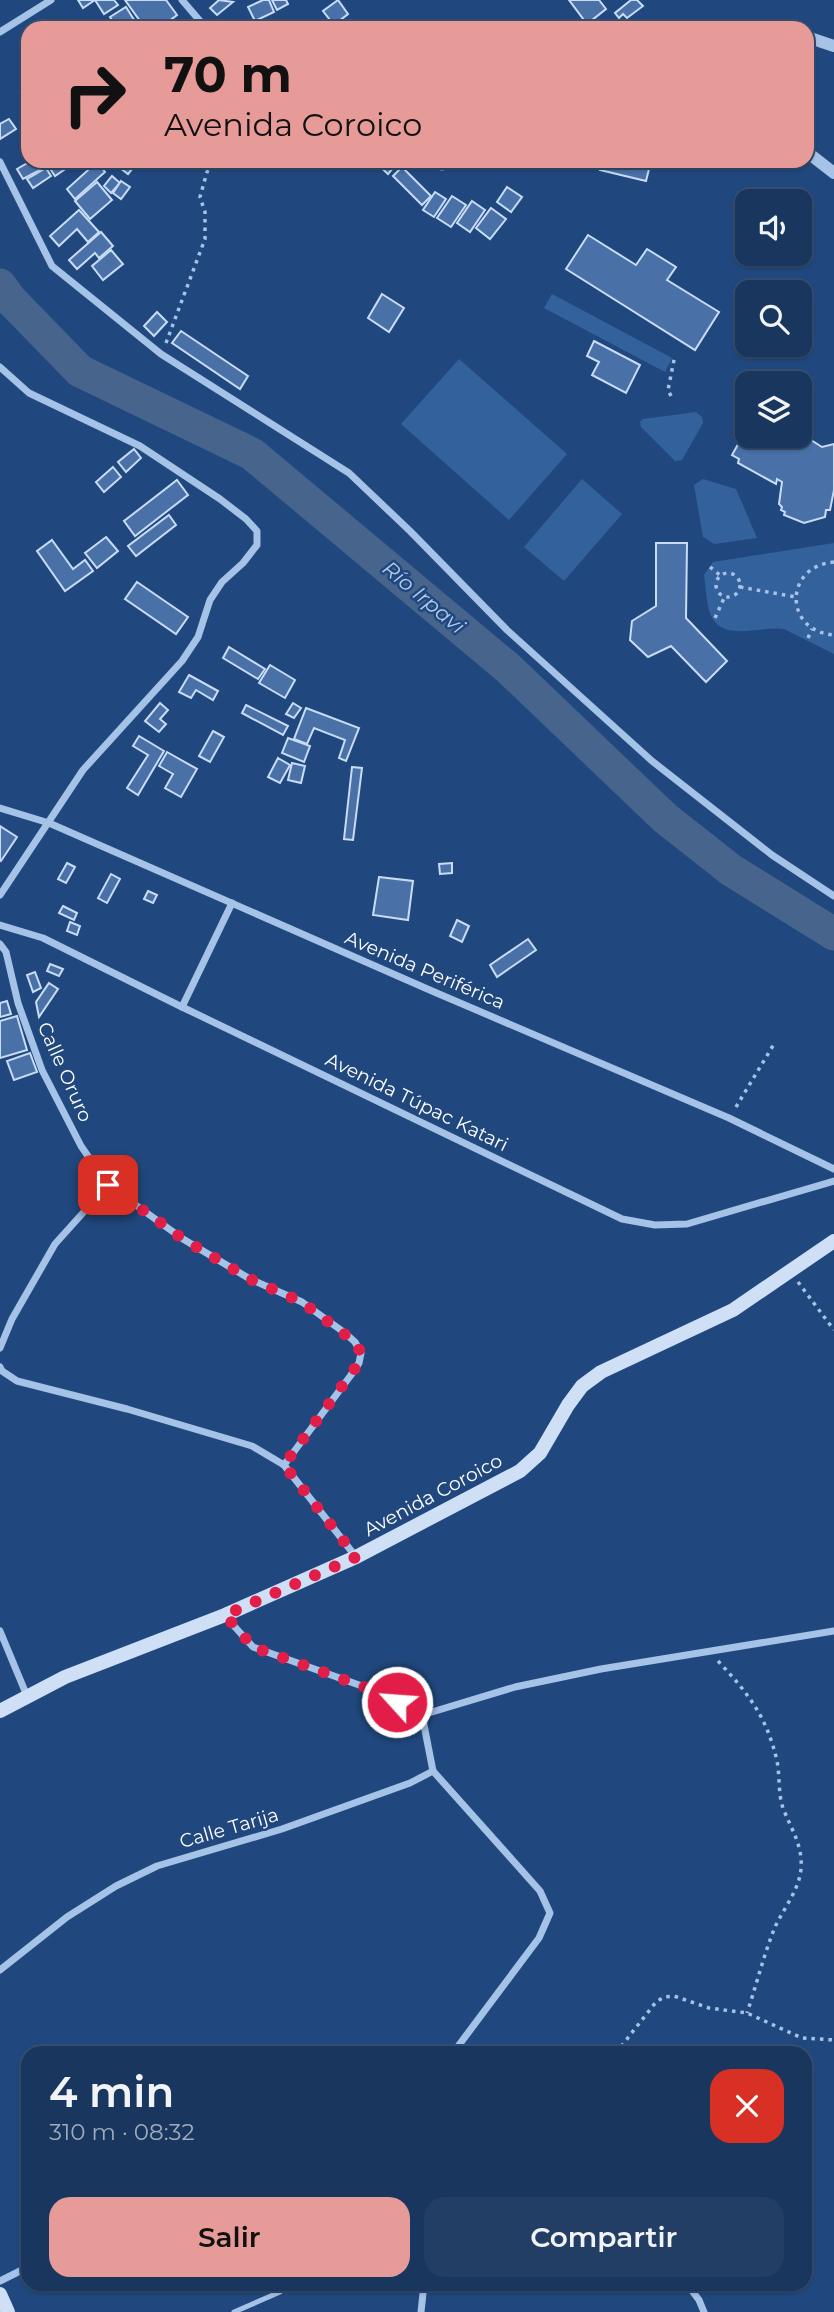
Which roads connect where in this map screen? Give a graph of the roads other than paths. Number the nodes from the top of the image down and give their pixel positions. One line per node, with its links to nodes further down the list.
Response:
1 (51, 0): 4 (street)
2 (182, 0): 3 (street)
3 (199, 21)
4 (0, 32)
5 (814, 39): 6 (street)
6 (834, 46)
7 (814, 157): 9 (street)
8 (0, 162): 14 (street)
9 (834, 173)
10 (0, 367): 12 (street)
11 (0, 808): 12 (street, Avenida Periférica)
12 (49, 823): 13 (street); 15 (street, Avenida Periférica)
13 (0, 895)
14 (834, 896)
15 (232, 903): 18 (street); 19 (street, Avenida Periférica)
16 (0, 925): 18 (street, Avenida Túpac Katari)
17 (0, 944): 21 (street, Calle Oruro)
18 (182, 1007): 20 (street, Avenida Túpac Katari)
19 (834, 1169)
20 (834, 1181)
21 (108, 1185): 23 (street); 25 (street, Calle Oruro)
22 (834, 1241): 26 (main road, Avenida Coroico)
23 (0, 1348)
24 (1, 1369): 25 (street)
25 (284, 1465): 26 (street)
26 (356, 1557): 27 (main road, Avenida Coroico)
27 (225, 1615): 30 (main road, Avenida Coroico); 32 (street)
28 (0, 1631): 30 (street)
29 (834, 1631): 32 (street)
30 (27, 1696): 31 (main road, Avenida Coroico)
31 (0, 1711)
32 (422, 1715): 33 (street)
33 (433, 1771): 34 (street, Calle Tarija); 35 (street)
34 (0, 1970)
35 (458, 2046)
36 (21, 2270): 37 (street)
37 (0, 2281)
38 (423, 2291): 44 (street)
39 (692, 2291): 45 (street)
40 (280, 2292): 43 (lane)
41 (0, 2294): 42 (main road)
42 (8, 2312)
43 (234, 2312)
44 (421, 2312)
45 (704, 2312)

